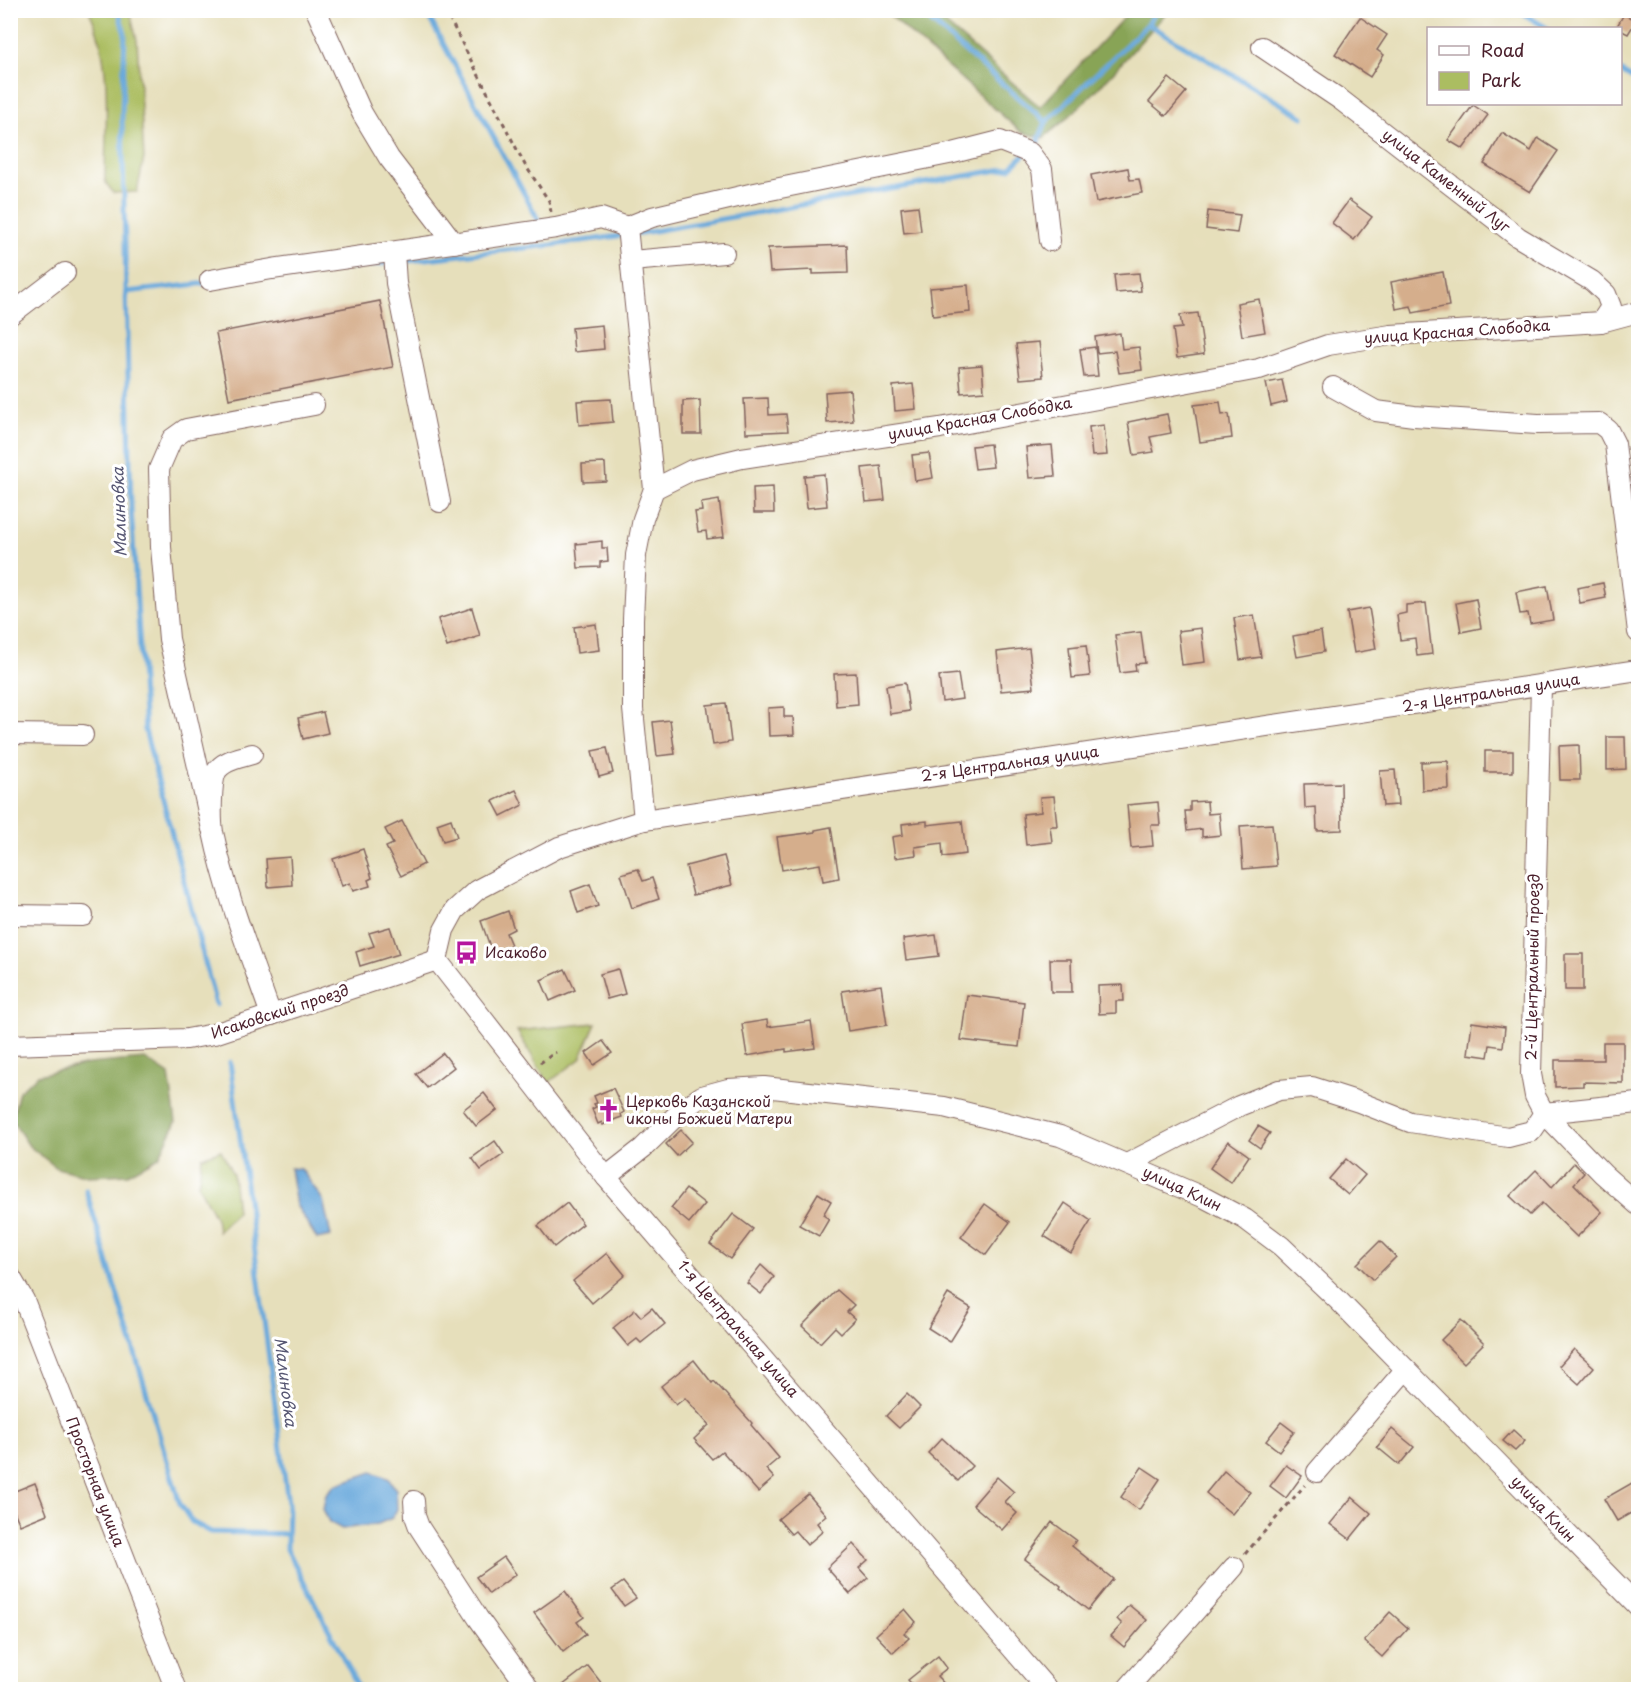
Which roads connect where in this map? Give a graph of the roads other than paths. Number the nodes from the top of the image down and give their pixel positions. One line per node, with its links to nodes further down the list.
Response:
1 (316, 10): 5 (street)
2 (1262, 47): 13 (street, улица Каменный Луг)
3 (627, 227): 4 (street); 5 (street); 8 (street)
4 (1050, 241)
5 (454, 243): 6 (street)
6 (394, 252): 10 (street); 17 (street)
7 (724, 253): 8 (street)
8 (631, 261): 16 (street)
9 (65, 273): 12 (street)
10 (210, 280)
11 (1638, 312): 13 (street, улица Красная Слободка)
12 (10, 315)
13 (1601, 322): 16 (street, улица Красная Слободка)
14 (1333, 387): 18 (street)
15 (314, 405): 25 (street)
16 (654, 489): 24 (street)
17 (440, 502)
18 (1638, 632)
19 (1638, 670): 20 (street, 2-я Центральная улица)
20 (1541, 686): 24 (street, 2-я Центральная улица); 32 (street, 2-й Центральный проезд)
21 (10, 734): 22 (street)
22 (83, 735)
23 (252, 754): 25 (street)
24 (644, 820): 28 (street, 2-я Центральная улица)
25 (212, 829): 29 (street)
26 (10, 915): 27 (street)
27 (83, 916)
28 (437, 960): 29 (street, Исаковский проезд); 34 (street, 1-я Центральная улица)
29 (271, 1015): 30 (street, Исаковский проезд)
30 (10, 1045)
31 (1638, 1103): 32 (street)
32 (1544, 1113): 33 (street); 35 (street, 2-й Центральный проезд)
33 (1127, 1164): 34 (street, улица Клин); 37 (street, улица Клин)
34 (606, 1177): 44 (street, 1-я Центральная улица)
35 (1638, 1205)
36 (10, 1276): 42 (street, Просторная улица)
37 (1406, 1369): 38 (street); 41 (street, улица Клин)
38 (1317, 1472)
39 (414, 1501): 43 (street)
40 (1234, 1567): 45 (street)
41 (1638, 1606)
42 (176, 1689)
43 (531, 1689)
44 (1048, 1689)
45 (1126, 1689)

